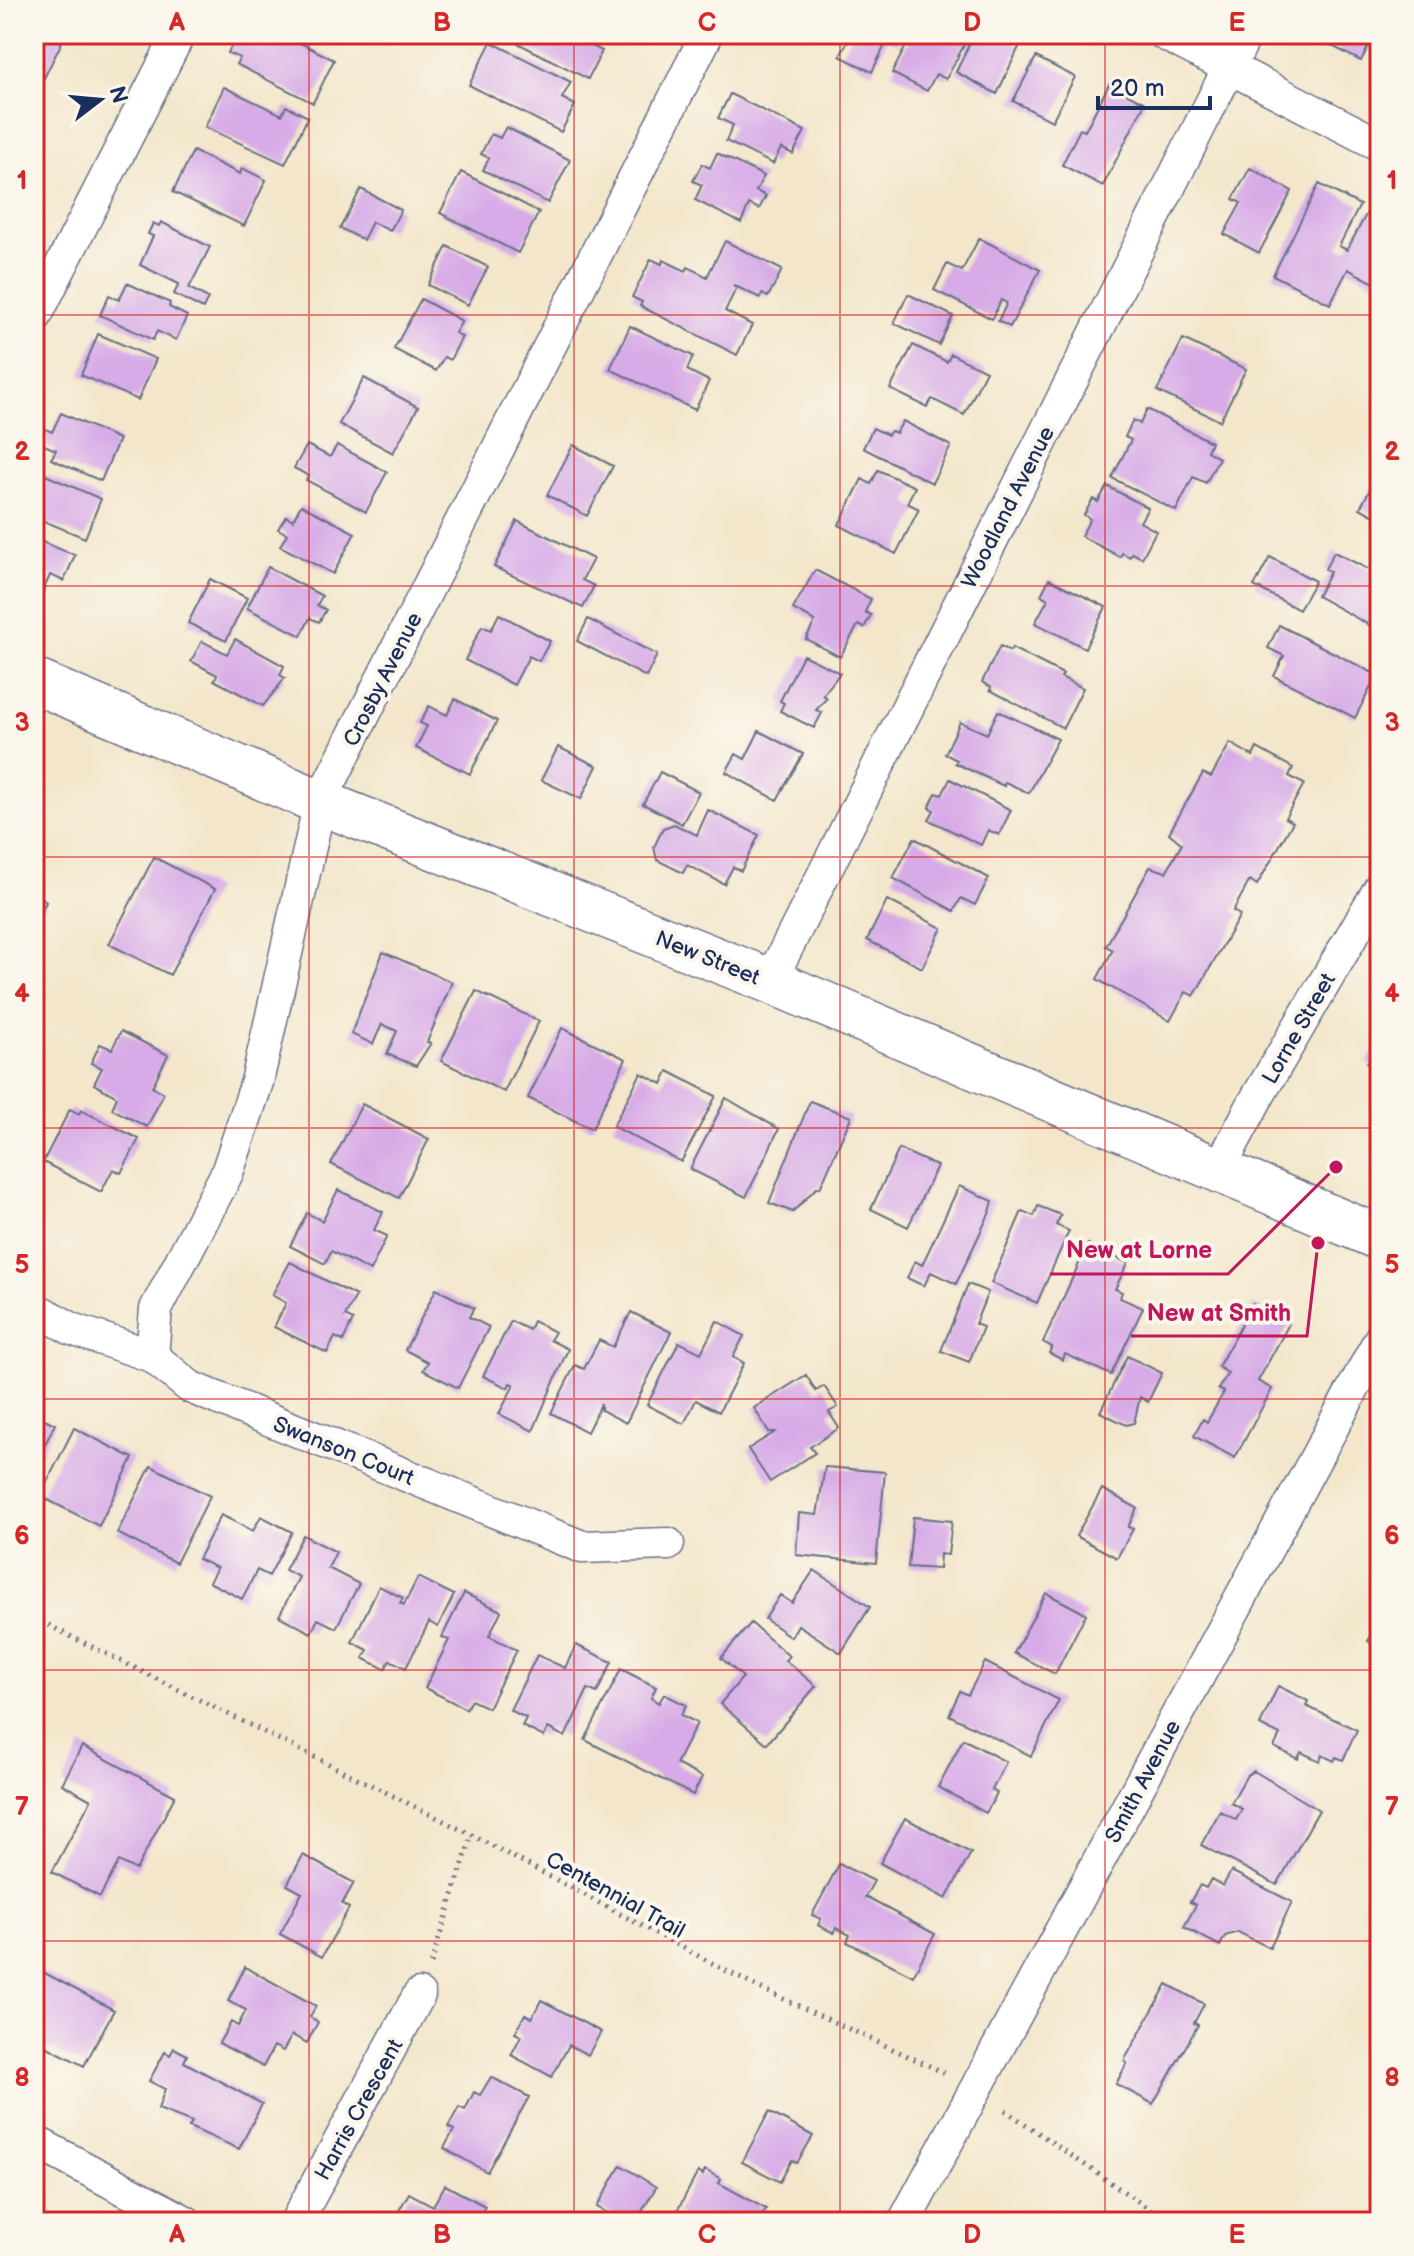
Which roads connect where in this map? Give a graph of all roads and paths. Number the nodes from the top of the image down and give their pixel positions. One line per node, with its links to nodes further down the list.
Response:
1 (179, 34): 7 (street)
2 (707, 34): 9 (street, Crosby Avenue)
3 (1164, 34): 5 (street)
4 (1246, 34): 5 (street, Woodland Avenue)
5 (1228, 66): 6 (street); 11 (street, Woodland Avenue)
6 (1380, 145)
7 (34, 319)
8 (34, 681): 9 (main road, New Street)
9 (320, 802): 11 (main road, New Street); 16 (street, Crosby Avenue)
10 (1380, 888): 12 (street, Lorne Street)
11 (770, 981): 12 (main road, New Street)
12 (1218, 1171): 13 (main road, New Street)
13 (1380, 1238)
14 (34, 1308): 16 (street, Swanson Court)
15 (1380, 1339): 21 (street, Smith Avenue)
16 (152, 1356): 17 (street, Swanson Court)
17 (668, 1544)
18 (34, 1618): 19 (path, Centennial Trail)
19 (472, 1835): 20 (path); 21 (path, Centennial Trail)
20 (419, 1995): 24 (street, Harris Crescent)
21 (975, 2090): 25 (street, Smith Avenue); 26 (path, Centennial Trail)
22 (34, 2141): 23 (street)
23 (186, 2222)
24 (296, 2222)
25 (904, 2222)
26 (1168, 2222)

